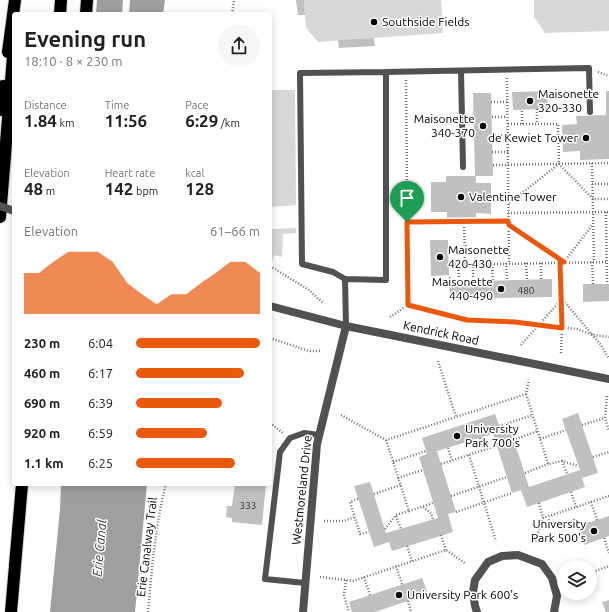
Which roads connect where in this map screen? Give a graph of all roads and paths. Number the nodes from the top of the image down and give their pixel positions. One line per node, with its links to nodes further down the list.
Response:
1 (15, 0): 6 (highway)
2 (18, 0): 7 (highway)
3 (61, 0): 8 (highway)
4 (87, 0): 9 (highway)
5 (234, 0): 10 (path)
6 (13, 12)
7 (16, 12)
8 (60, 12)
9 (86, 12)
10 (232, 12)
11 (12, 22): 20 (highway)
12 (12, 69): 48 (highway)
13 (461, 71): 15 (lane); 22 (lane); 37 (lane)
14 (386, 72): 15 (lane); 71 (lane); 71 (lane)
15 (406, 72): 51 (path)
16 (507, 84): 18 (path)
17 (491, 102): 18 (path)
18 (507, 102): 23 (path)
19 (537, 109): 27 (path)
20 (0, 110)
21 (522, 110): 26 (path)
22 (590, 112)
23 (507, 116): 24 (path); 25 (path)
24 (492, 117)
25 (508, 124): 26 (path); 28 (path)
26 (522, 124): 27 (path)
27 (537, 124): 34 (path)
28 (508, 135): 29 (path); 31 (path)
29 (492, 136)
30 (492, 152): 31 (path)
31 (508, 152): 36 (path)
32 (592, 163): 33 (path); 34 (path); 38 (path)
33 (609, 163)
34 (559, 164): 36 (path); 40 (path); 42 (path)
35 (492, 165): 36 (path)
36 (508, 165): 42 (path)
37 (463, 167)
38 (592, 184): 39 (path); 40 (path)
39 (608, 184)
40 (593, 199): 41 (path); 45 (path)
41 (608, 199)
42 (508, 203): 47 (path)
43 (0, 206): 44 (street, bridge)
44 (12, 210)
45 (593, 212): 46 (path); 47 (path); 52 (path)
46 (607, 212): 54 (path)
47 (508, 213): 50 (path)
48 (0, 217)
49 (464, 221): 50 (path); 51 (path); 57 (path)
50 (508, 221): 53 (path)
51 (407, 222): 82 (path)
52 (593, 224): 59 (path); 60 (path)
53 (509, 225): 59 (path); 61 (path)
54 (608, 225): 55 (path)
55 (608, 240): 58 (path)
56 (449, 249): 57 (path)
57 (465, 249): 65 (path)
58 (607, 259): 60 (path); 70 (path)
59 (562, 262): 60 (path); 63 (path); 80 (path)
60 (593, 262): 78 (path)
61 (508, 263): 62 (path); 67 (path); 72 (path)
62 (526, 263): 63 (path); 73 (path)
63 (541, 263): 74 (path)
64 (458, 264): 65 (path); 68 (path); 75 (path)
65 (465, 264): 66 (path)
66 (473, 264): 67 (path); 76 (path)
67 (492, 264): 77 (path)
68 (449, 265)
69 (272, 267): 81 (path)
70 (608, 273): 79 (path)
71 (345, 279): 86 (lane)
72 (507, 280)
73 (527, 280)
74 (541, 280)
75 (459, 281)
76 (473, 281)
77 (493, 281)
78 (593, 284)
79 (607, 284)
80 (562, 299): 85 (path); 87 (path); 88 (path)
81 (323, 303)
82 (408, 305): 84 (path); 85 (path)
83 (272, 307): 86 (street, Kendrick Road)
84 (390, 317)
85 (538, 325): 87 (path); 91 (path)
86 (346, 326): 97 (street, Kendrick Road); 111 (street, Westmoreland Drive)
87 (562, 328): 88 (path); 93 (path)
88 (593, 335): 89 (path); 94 (path)
89 (609, 337)
90 (272, 339): 92 (path)
91 (521, 345)
92 (322, 351)
93 (561, 353)
94 (609, 359)
95 (438, 361): 102 (path)
96 (529, 380): 98 (path)
97 (609, 380)
98 (526, 394): 101 (path); 102 (path)
99 (607, 396): 103 (path)
100 (341, 415): 114 (path)
101 (533, 415): 106 (path); 108 (path)
102 (456, 417): 114 (path)
103 (605, 418): 105 (path); 109 (path)
104 (272, 425): 110 (path)
105 (582, 425)
106 (499, 426)
107 (566, 430): 113 (path)
108 (538, 431): 113 (path); 115 (path)
109 (609, 431)
110 (285, 435)
111 (319, 435): 177 (street, Westmoreland Drive); 177 (lane)
112 (480, 438): 118 (path)
113 (540, 439): 127 (path)
114 (386, 440): 125 (path)
115 (513, 440)
116 (496, 446): 118 (path)
117 (448, 448): 123 (path)
118 (484, 449): 121 (path)
119 (426, 451): 125 (path)
120 (609, 452): 122 (path)
121 (469, 455): 123 (path); 137 (path)
122 (593, 457)
123 (452, 460): 126 (path)
124 (562, 460): 127 (path); 128 (path); 131 (path)
125 (393, 462): 133 (path)
126 (441, 464)
127 (548, 464): 130 (path)
128 (578, 466)
129 (423, 470): 133 (path)
130 (525, 473)
131 (567, 474)
132 (507, 477): 137 (path)
133 (398, 478): 134 (path)
134 (401, 485): 140 (path); 150 (path)
135 (22, 486): 181 (highway)
136 (166, 486): 182 (path, Erie Canalway Trail)
137 (479, 486): 141 (path); 144 (path)
138 (571, 492): 149 (path)
139 (512, 493): 144 (path)
140 (374, 494)
141 (451, 496)
142 (609, 496): 145 (path)
143 (358, 499): 153 (path)
144 (484, 502): 151 (path); 163 (path)
145 (591, 502): 149 (path); 156 (path)
146 (433, 503): 148 (path)
147 (539, 503): 154 (path)
148 (423, 506): 150 (path); 155 (path)
149 (576, 507): 154 (path)
150 (409, 511): 152 (path)
151 (456, 512)
152 (396, 515): 158 (path); 159 (path)
153 (355, 517): 157 (path); 160 (path)
154 (543, 518): 164 (path)
155 (433, 519)
156 (597, 520)
157 (324, 521)
158 (385, 529)
159 (400, 529)
160 (369, 532)
161 (441, 535): 167 (path)
162 (604, 538): 166 (path)
163 (496, 541)
164 (535, 541)
165 (407, 546): 169 (path)
166 (608, 549): 168 (path)
167 (446, 550): 169 (path); 170 (path)
168 (609, 553)
169 (412, 561): 171 (path)
170 (466, 564)
171 (396, 566): 175 (path); 178 (path)
172 (609, 566): 173 (path)
173 (597, 570)
174 (320, 577): 176 (path)
175 (364, 577): 176 (path); 179 (path)
176 (346, 580): 184 (path)
177 (305, 583): 183 (street, Westmoreland Drive)
178 (402, 584)
179 (370, 595)
180 (408, 601): 185 (path)
181 (11, 612)
182 (148, 612)
183 (303, 612)
184 (349, 612)
185 (411, 612)
186 (477, 612): 187 (street)
187 (554, 612)

